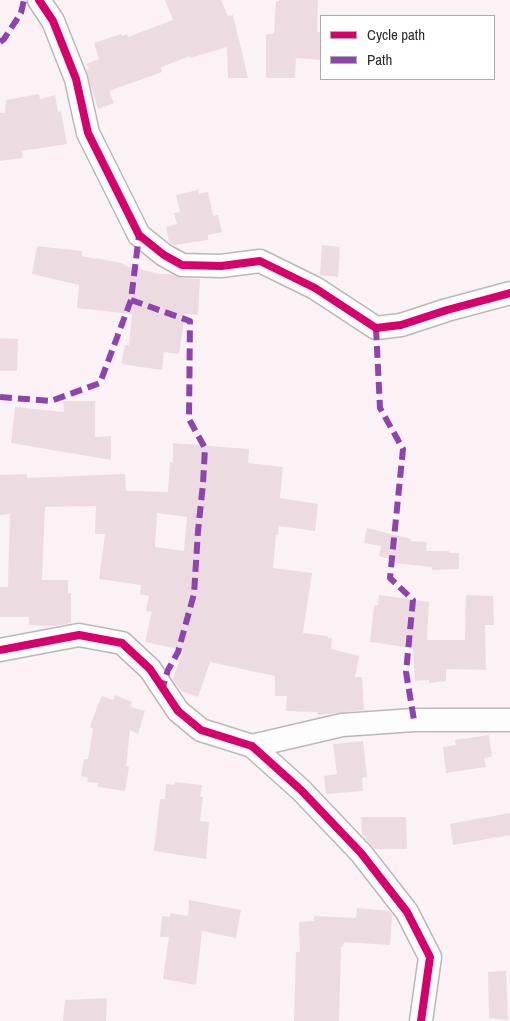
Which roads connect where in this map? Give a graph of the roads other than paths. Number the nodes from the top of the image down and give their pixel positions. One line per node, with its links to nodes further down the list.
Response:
1 (39, 0): 2 (street)
2 (510, 293)
3 (0, 650): 5 (street)
4 (510, 720): 5 (street)
5 (252, 746): 6 (street)
6 (421, 1021)

